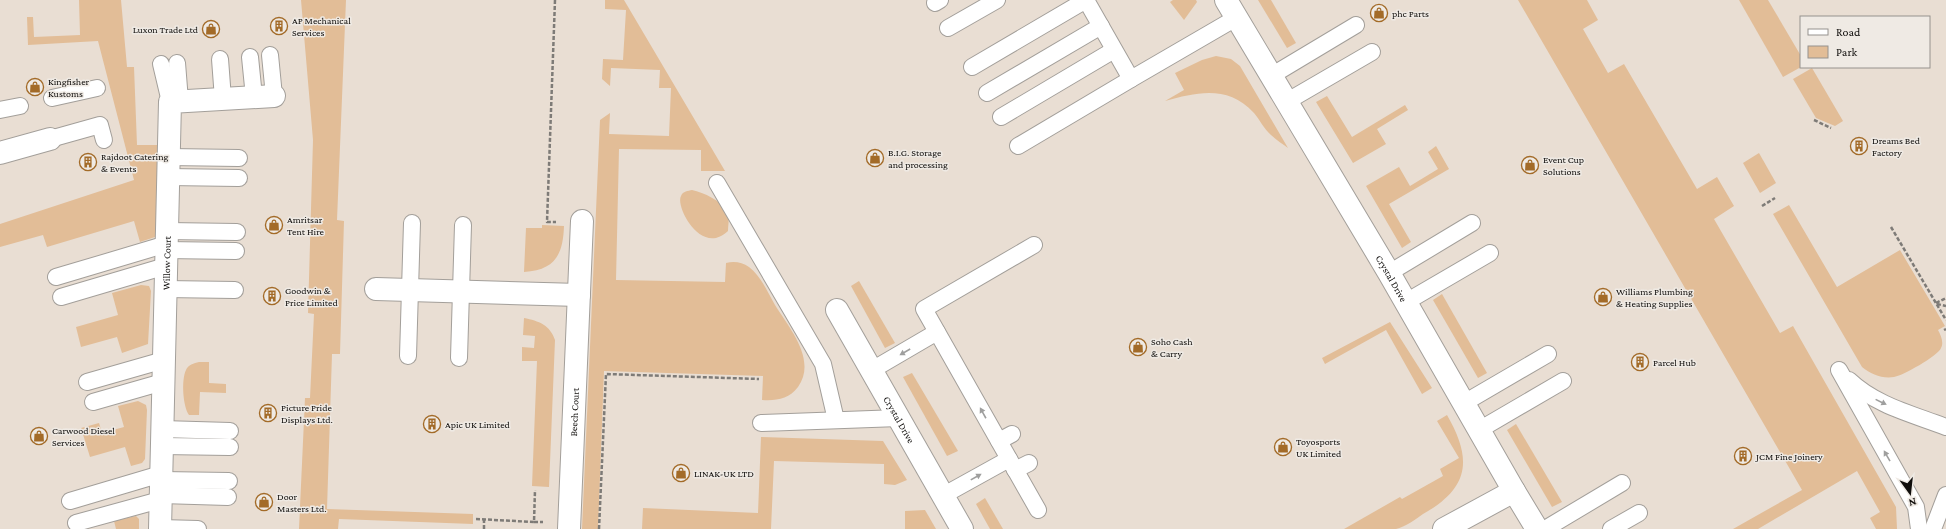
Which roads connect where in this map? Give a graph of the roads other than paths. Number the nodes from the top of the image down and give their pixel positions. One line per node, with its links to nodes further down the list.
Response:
1 (997, 0): 6 (lane)
2 (1086, 0): 5 (lane); 14 (lane)
3 (1231, 9): 15 (street, Crystal Drive); 16 (lane)
4 (1356, 25): 15 (lane)
5 (1101, 26): 7 (lane); 18 (lane)
6 (948, 28)
7 (1114, 50): 16 (lane); 26 (lane)
8 (1372, 52): 23 (lane)
9 (270, 55): 19 (lane)
10 (250, 57): 19 (lane)
11 (220, 59): 21 (lane)
12 (177, 63): 22 (lane)
13 (161, 64): 22 (lane)
14 (972, 67)
15 (1271, 76): 23 (street, Crystal Drive)
16 (1131, 79): 29 (lane)
17 (97, 88): 20 (lane)
18 (987, 93)
19 (264, 96): 21 (street)
20 (52, 98)
21 (224, 99): 22 (street)
22 (175, 102): 32 (street, Willow Court)
23 (1286, 102): 44 (street, Crystal Drive)
24 (20, 106): 25 (lane)
25 (0, 110)
26 (1001, 117)
27 (50, 139): 28 (lane); 30 (street)
28 (104, 140)
29 (1018, 146)
30 (0, 152)
31 (239, 158): 32 (lane)
32 (168, 167): 33 (lane); 41 (street, Willow Court)
33 (239, 178)
34 (717, 182): 67 (lane)
35 (572, 222): 51 (street, Beech Court)
36 (412, 223): 49 (lane)
37 (1472, 223): 44 (lane)
38 (463, 225): 50 (lane)
39 (237, 232): 41 (lane)
40 (1034, 245): 55 (lane)
41 (167, 248): 42 (lane); 45 (lane); 46 (street, Willow Court); 52 (lane)
42 (236, 251)
43 (1490, 254): 53 (lane)
44 (1389, 273): 53 (street, Crystal Drive)
45 (56, 277)
46 (165, 289): 48 (lane); 59 (street, Willow Court)
47 (376, 289): 49 (street)
48 (235, 290)
49 (410, 290): 50 (street); 57 (lane)
50 (461, 292): 51 (street); 58 (lane)
51 (579, 295): 88 (street, Beech Court)
52 (61, 297)
53 (1406, 302): 65 (street, Crystal Drive)
54 (837, 310): 60 (street, Crystal Drive)
55 (945, 337): 60 (lane, one-way to 60); 74 (lane, one-way to 55)
56 (1548, 354): 65 (lane)
57 (408, 356)
58 (459, 358)
59 (164, 360): 62 (lane); 63 (street, Willow Court)
60 (872, 370): 66 (street, Crystal Drive)
61 (1563, 381): 70 (lane)
62 (87, 382)
63 (163, 382): 64 (lane); 72 (street, Willow Court)
64 (93, 402)
65 (1464, 403): 70 (street, Crystal Drive)
66 (899, 418): 67 (lane); 79 (street, Crystal Drive)
67 (836, 420): 68 (lane)
68 (761, 423)
69 (1946, 427): 94 (lane, one-way to 69)
70 (1479, 430): 78 (street, Crystal Drive)
71 (230, 431): 72 (lane)
72 (162, 437): 73 (lane); 77 (street, Willow Court)
73 (230, 448)
74 (1018, 464): 79 (lane, one-way to 74); 83 (lane)
75 (228, 481): 77 (lane)
76 (1622, 483): 92 (lane)
77 (161, 487): 81 (lane); 82 (lane); 85 (lane); 86 (street, Willow Court)
78 (1514, 491): 90 (street); 91 (street, Crystal Drive)
79 (944, 495): 89 (street, Crystal Drive)
80 (1946, 495): 95 (lane)
81 (228, 497)
82 (70, 501)
83 (1038, 510)
84 (1639, 513): 93 (lane)
85 (76, 523)
86 (160, 528): 87 (lane)
87 (198, 529)
88 (570, 529)
89 (962, 529)
90 (1444, 529)
91 (1537, 529)
92 (1546, 529)
93 (1611, 529)
94 (1919, 529)
95 (1933, 529)

